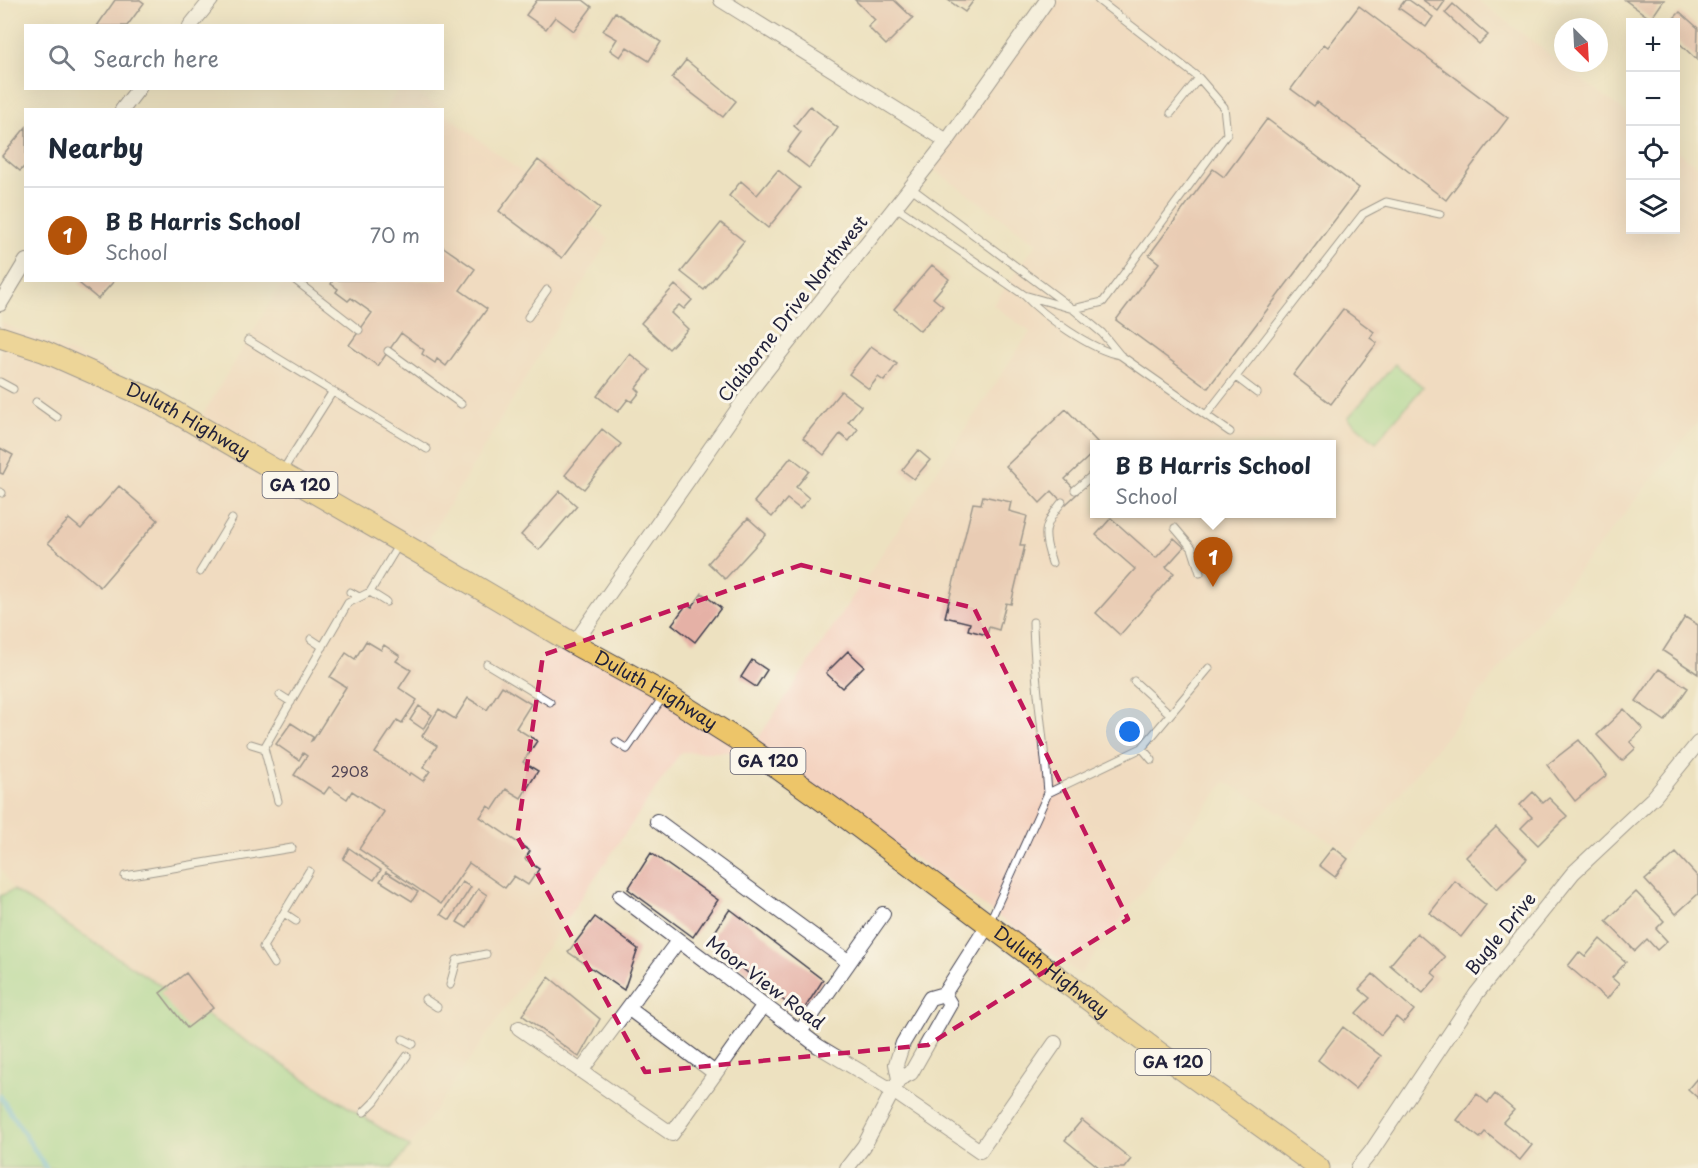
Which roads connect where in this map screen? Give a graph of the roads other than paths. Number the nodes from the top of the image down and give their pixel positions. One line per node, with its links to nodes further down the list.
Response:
1 (211, 0): 5 (street)
2 (721, 0): 10 (street)
3 (1047, 0): 10 (street, Claiborne Drive Northwest)
4 (1098, 0): 6 (lane)
5 (192, 24)
6 (1199, 78): 9 (lane); 19 (lane)
7 (137, 90): 8 (street)
8 (124, 108)
9 (1171, 113)
10 (946, 141): 11 (street, Claiborne Drive Northwest)
11 (910, 188): 12 (street, Claiborne Drive Northwest); 19 (lane)
12 (895, 206): 17 (lane); 53 (street, Claiborne Drive Northwest)
13 (1440, 214): 26 (lane)
14 (24, 264): 18 (street)
15 (298, 282): 21 (lane)
16 (547, 290): 20 (lane)
17 (1023, 295): 19 (lane); 25 (lane)
18 (0, 304)
19 (1074, 309): 25 (lane)
20 (528, 317)
21 (359, 330)
22 (0, 337): 37 (main road, Duluth Highway / GA 120)
23 (248, 340): 29 (lane)
24 (388, 351): 32 (lane)
25 (1120, 355): 33 (lane)
26 (1236, 377): 30 (lane); 33 (lane)
27 (0, 382): 28 (lane)
28 (13, 389)
29 (333, 391): 36 (lane); 37 (lane)
30 (1257, 393)
31 (36, 402): 34 (lane)
32 (461, 404)
33 (1206, 415): 35 (lane)
34 (57, 417)
35 (1230, 432)
36 (427, 449)
37 (280, 474): 43 (main road, Duluth Highway / GA 120)
38 (1090, 478): 39 (lane)
39 (1075, 490)
40 (1062, 502): 44 (lane)
41 (232, 519): 45 (lane)
42 (1175, 528): 46 (lane)
43 (400, 542): 48 (lane); 53 (main road, Duluth Highway / GA 120)
44 (1052, 562)
45 (200, 572)
46 (1200, 573)
47 (350, 592): 49 (lane)
48 (369, 592): 49 (lane); 50 (lane)
49 (359, 597): 54 (lane)
50 (386, 602)
51 (1033, 622): 69 (lane)
52 (311, 639): 54 (lane)
53 (574, 644): 58 (main road, Duluth Highway / GA 120)
54 (323, 647): 60 (lane)
55 (487, 664): 61 (lane)
56 (1209, 668): 62 (lane)
57 (1134, 681): 62 (lane)
58 (664, 694): 63 (lane); 79 (main road, Duluth Highway / GA 120)
59 (280, 695): 60 (lane)
60 (291, 702): 66 (lane)
61 (550, 702)
62 (1170, 714): 67 (lane)
63 (616, 742)
64 (1698, 743): 104 (street, Bugle Drive)
65 (251, 744): 66 (lane)
66 (264, 748): 70 (lane)
67 (1142, 748): 68 (lane); 69 (lane)
68 (1152, 760)
69 (1048, 793): 79 (lane)
70 (278, 801)
71 (657, 820): 82 (street)
72 (292, 848): 74 (lane)
73 (309, 871): 76 (lane)
74 (125, 876)
75 (620, 896): 80 (street, Moor View Road)
76 (284, 914): 78 (lane); 83 (lane)
77 (883, 914): 82 (street)
78 (296, 921)
79 (988, 925): 85 (street); 103 (main road, Duluth Highway / GA 120)
80 (678, 941): 87 (street, Moor View Road); 89 (street)
81 (486, 954): 84 (lane)
82 (849, 962): 92 (street)
83 (274, 964)
84 (450, 985)
85 (944, 994): 90 (street); 93 (street)
86 (425, 999): 88 (lane)
87 (764, 1005): 92 (street, Moor View Road); 99 (street)
88 (437, 1007)
89 (628, 1008): 98 (street); 99 (street)
90 (914, 1024): 93 (street); 100 (street)
91 (519, 1028): 98 (street)
92 (800, 1032): 100 (street, Moor View Road)
93 (933, 1034): 100 (street)
94 (403, 1039): 96 (lane)
95 (1055, 1043): 100 (street, Moor View Road)
96 (413, 1044)
97 (407, 1056): 101 (lane)
98 (581, 1071): 99 (street)
99 (715, 1073)
100 (896, 1085): 102 (street)
101 (364, 1112)
102 (847, 1168)
103 (1319, 1168)
104 (1358, 1168)

